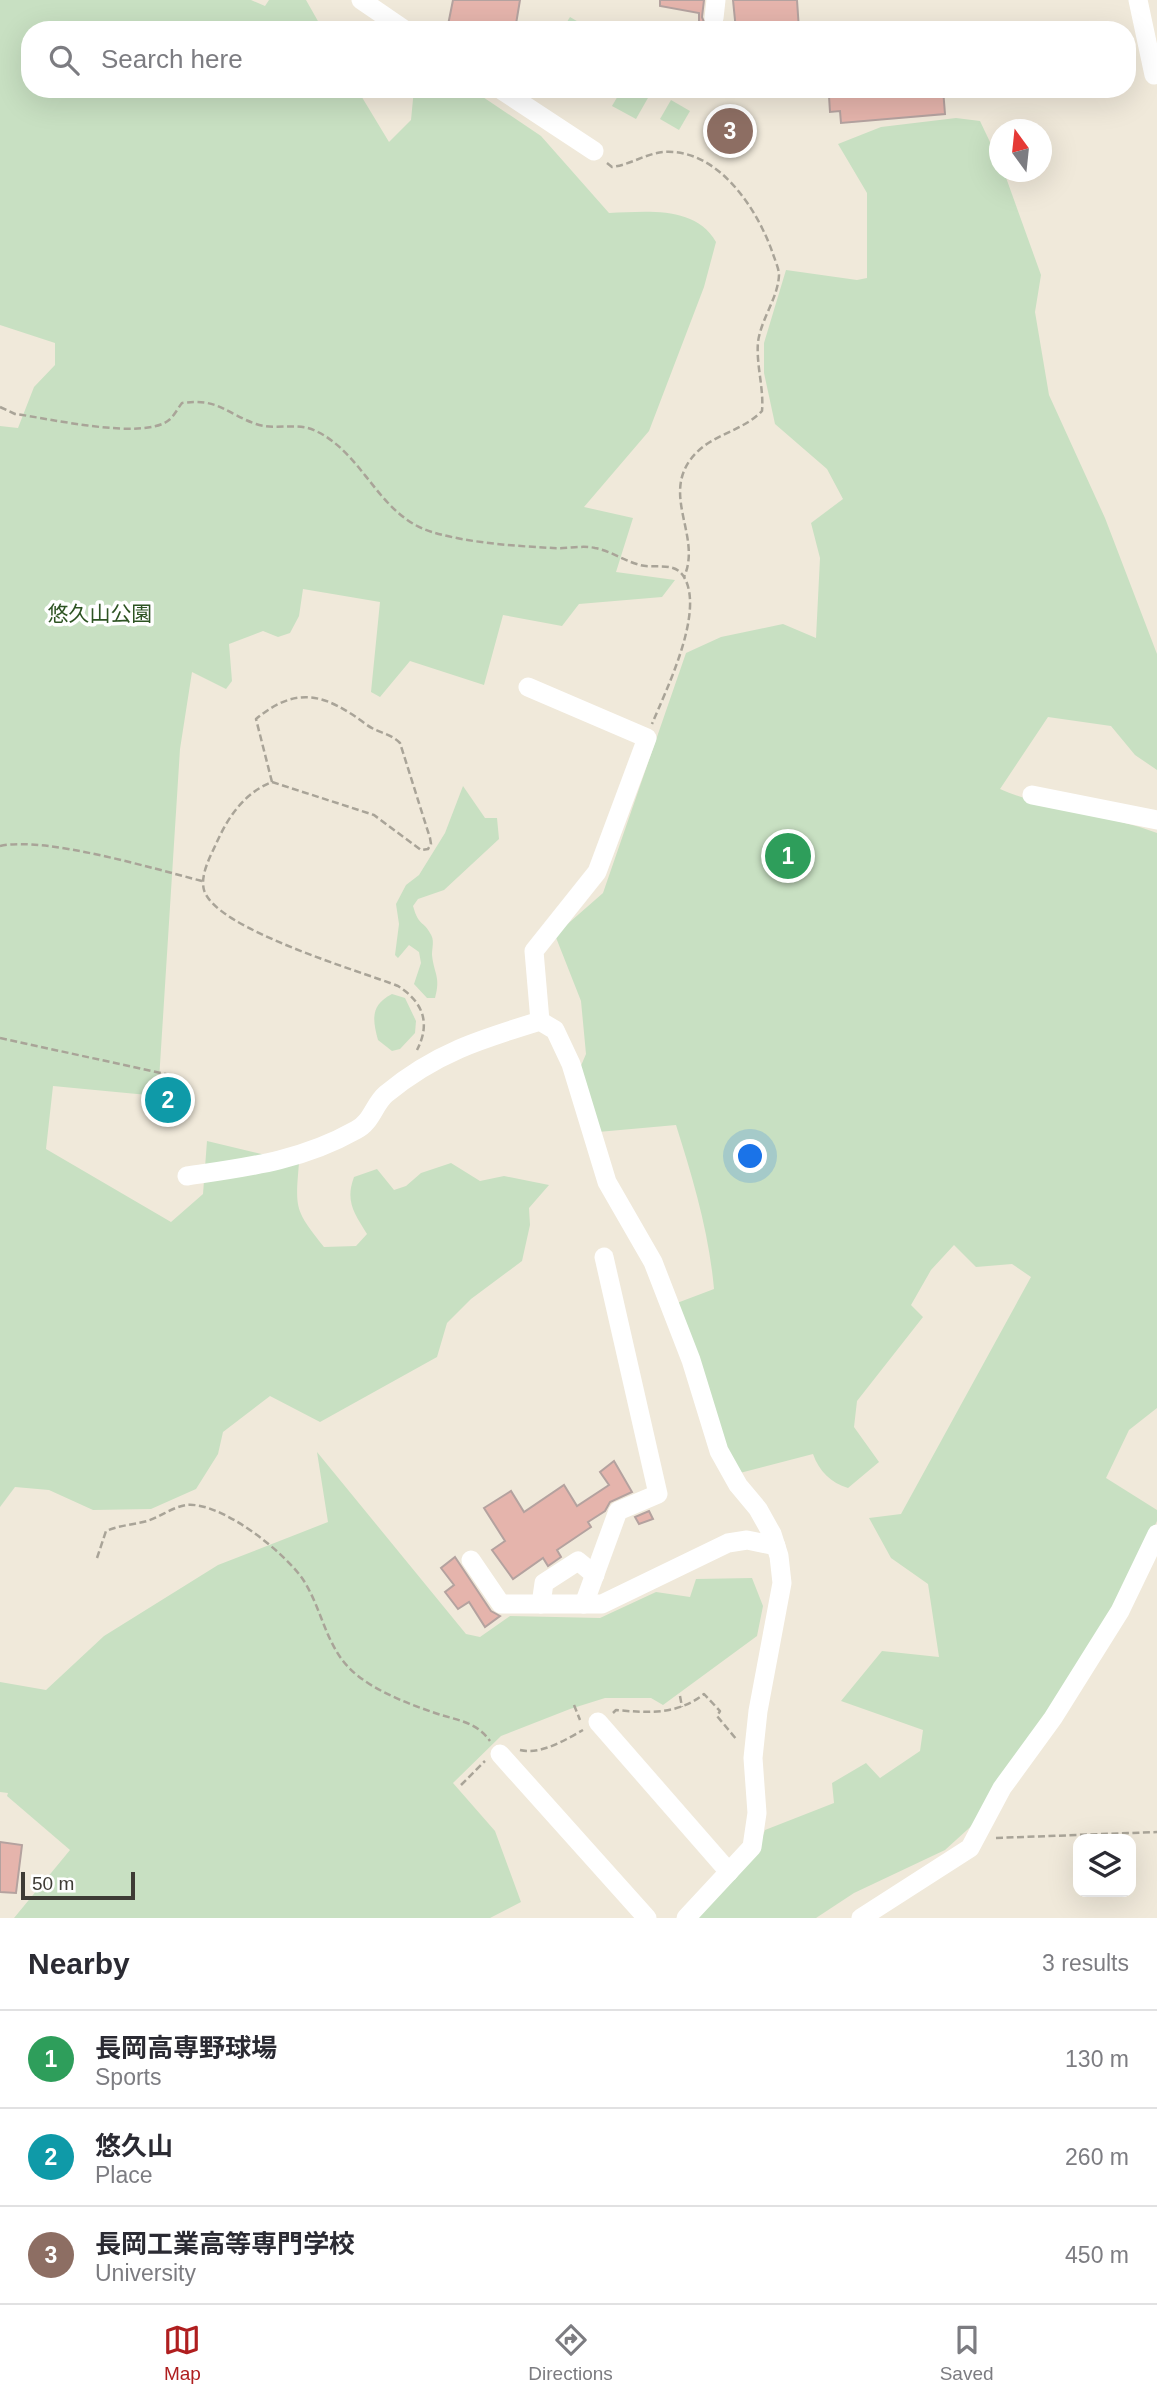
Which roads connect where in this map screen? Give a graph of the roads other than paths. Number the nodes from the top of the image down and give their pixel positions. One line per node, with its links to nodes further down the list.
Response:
1 (361, 0): 3 (street)
2 (1138, 0): 4 (street)
3 (392, 21)
4 (1154, 75)
5 (514, 98): 6 (street)
6 (594, 151)
7 (528, 687): 10 (street)
8 (1032, 795): 9 (street)
9 (1157, 820)
10 (540, 1021): 11 (street); 14 (street)
11 (187, 1176)
12 (604, 1257): 16 (street)
13 (1157, 1534): 24 (street)
14 (776, 1546): 18 (street); 21 (street)
15 (471, 1560): 17 (street)
16 (595, 1575): 17 (street); 18 (street)
17 (541, 1604): 18 (street)
18 (593, 1604)
19 (592, 1725): 21 (street)
20 (500, 1754): 22 (street)
21 (729, 1872): 23 (street)
22 (647, 1918)
23 (686, 1918)
24 (861, 1918)

